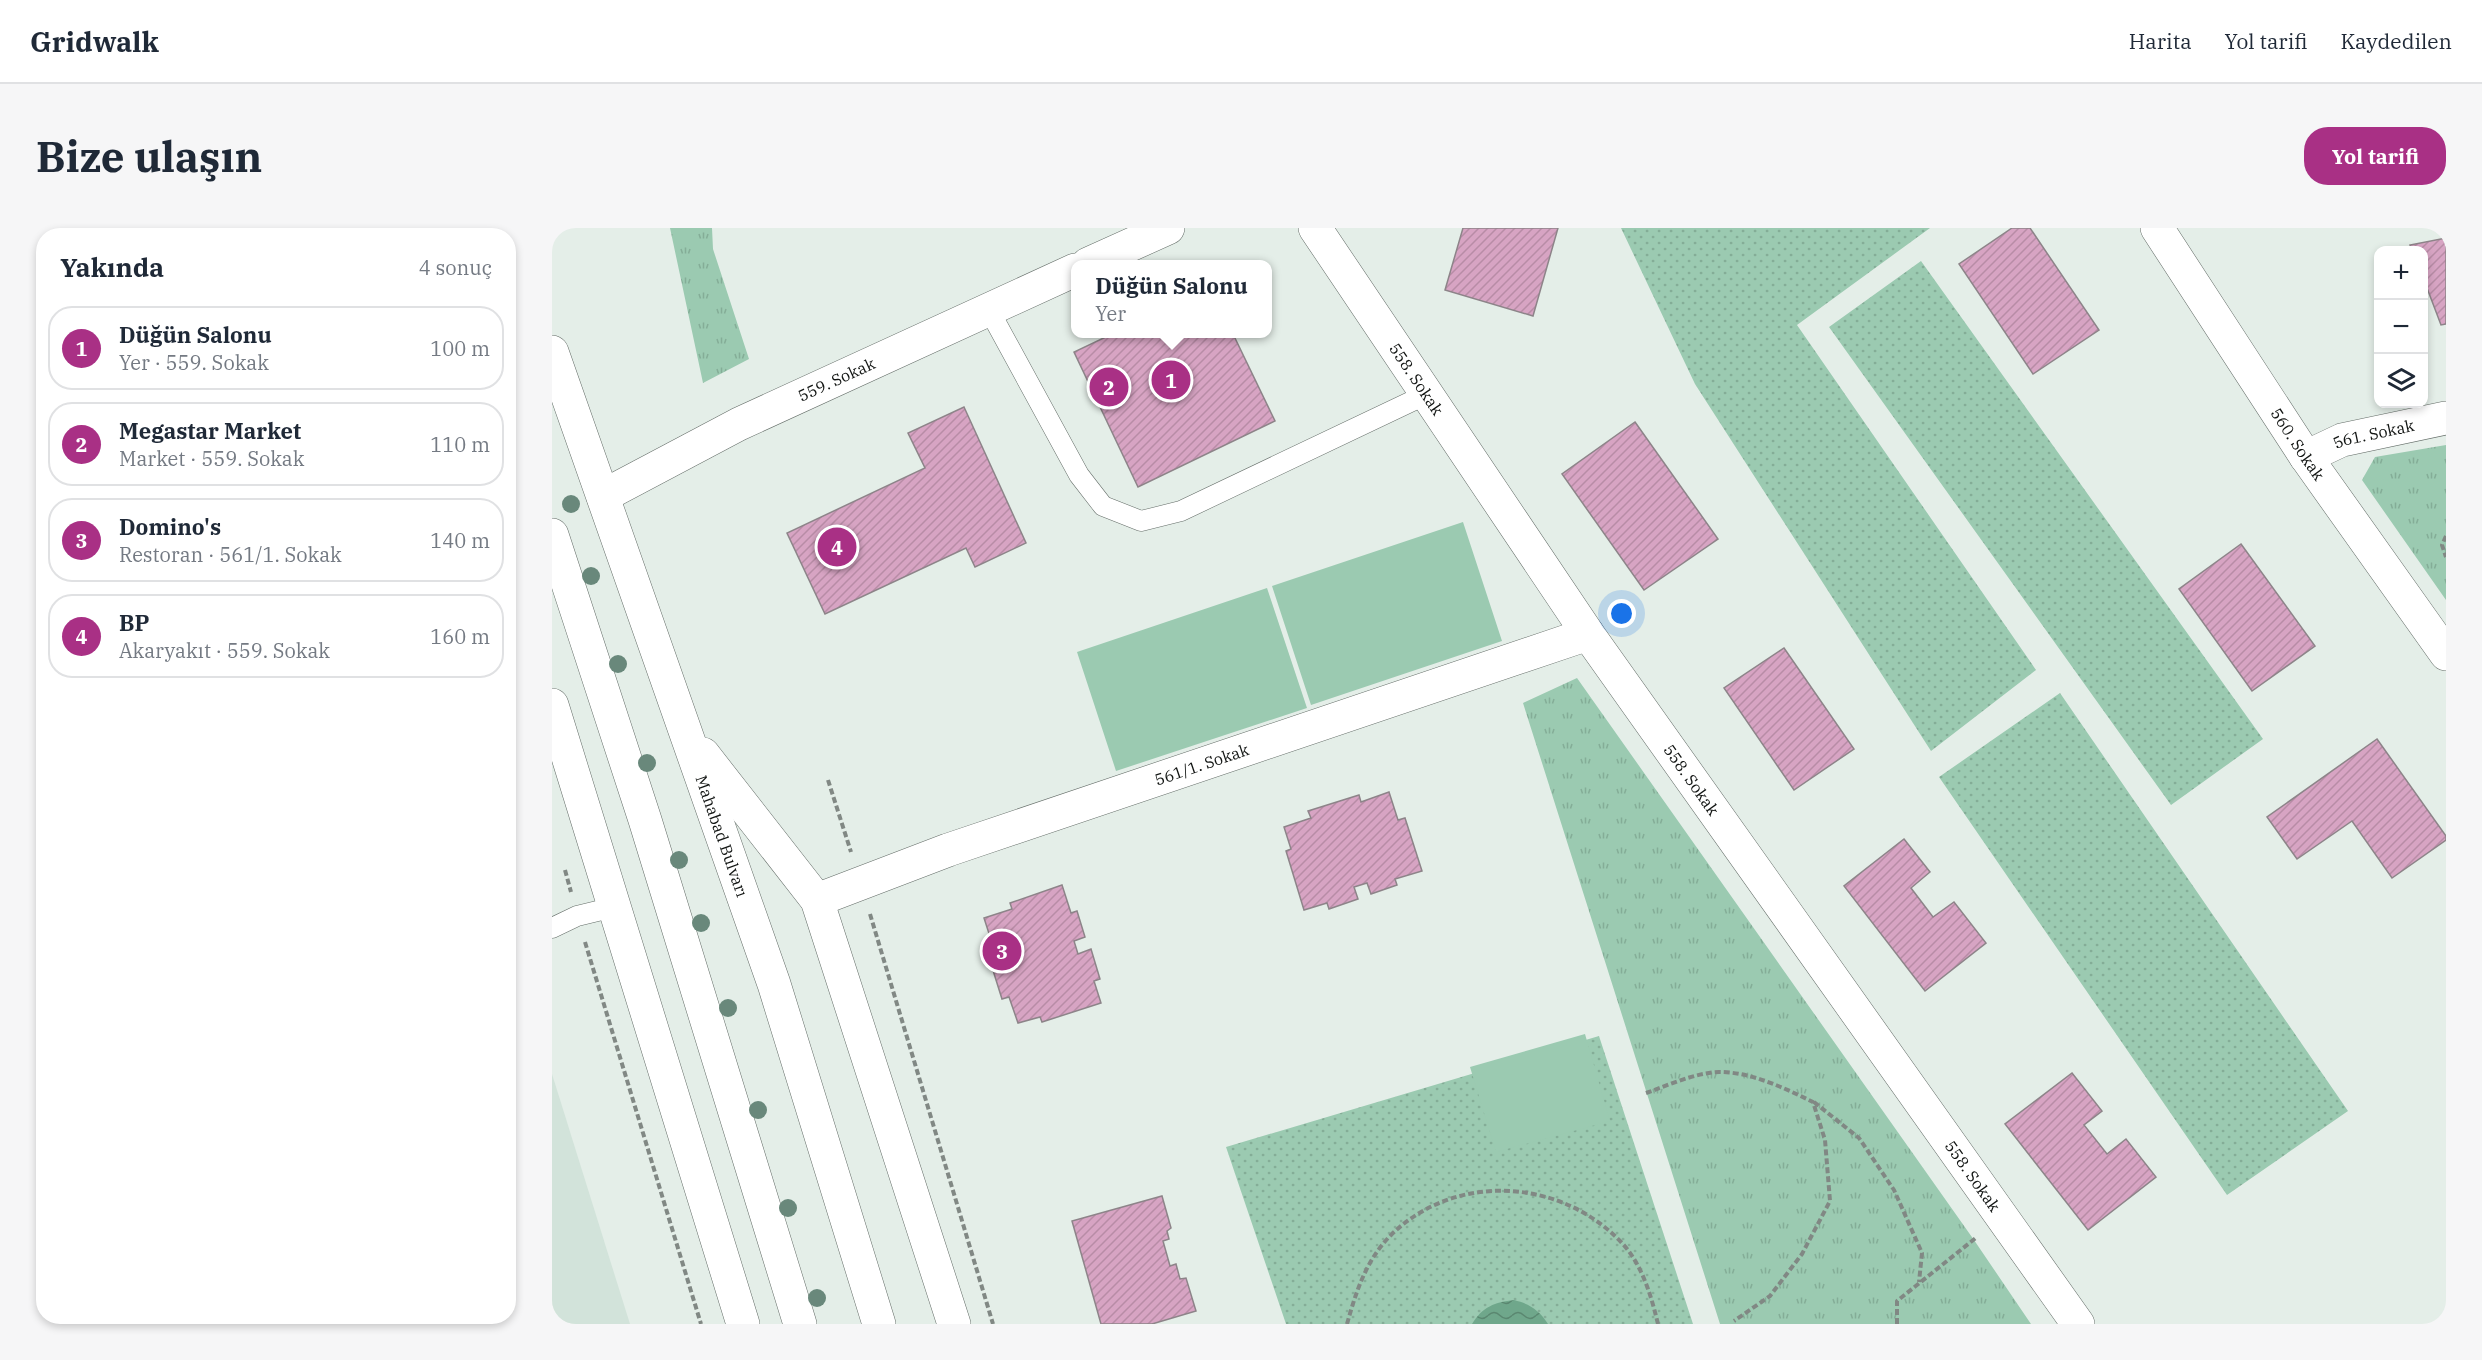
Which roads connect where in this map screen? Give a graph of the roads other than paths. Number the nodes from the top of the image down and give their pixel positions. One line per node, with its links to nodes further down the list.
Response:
1 (1168, 228): 4 (street)
2 (1315, 228): 8 (street, 558. Sokak)
3 (2157, 228): 10 (street, 560. Sokak)
4 (1097, 260)
5 (1071, 272): 6 (street, 559. Sokak)
6 (989, 310): 8 (lane); 11 (street, 559. Sokak)
7 (552, 352): 11 (street, Mahabad Bulvarı)
8 (1427, 394): 13 (street, 558. Sokak)
9 (2446, 418): 10 (street, 561. Sokak)
10 (2306, 457): 14 (street, 560. Sokak)
11 (603, 496): 16 (street, Mahabad Bulvarı)
12 (552, 536): 21 (street)
13 (1588, 634): 17 (street, 561/1. Sokak); 24 (street, 558. Sokak)
14 (2446, 654)
15 (552, 705): 18 (street)
16 (685, 732): 17 (street); 22 (street, Mahabad Bulvarı)
17 (817, 900): 23 (street)
18 (614, 907): 19 (lane); 20 (street)
19 (552, 928)
20 (743, 1324)
21 (800, 1324)
22 (879, 1324)
23 (954, 1324)
24 (2078, 1324)

